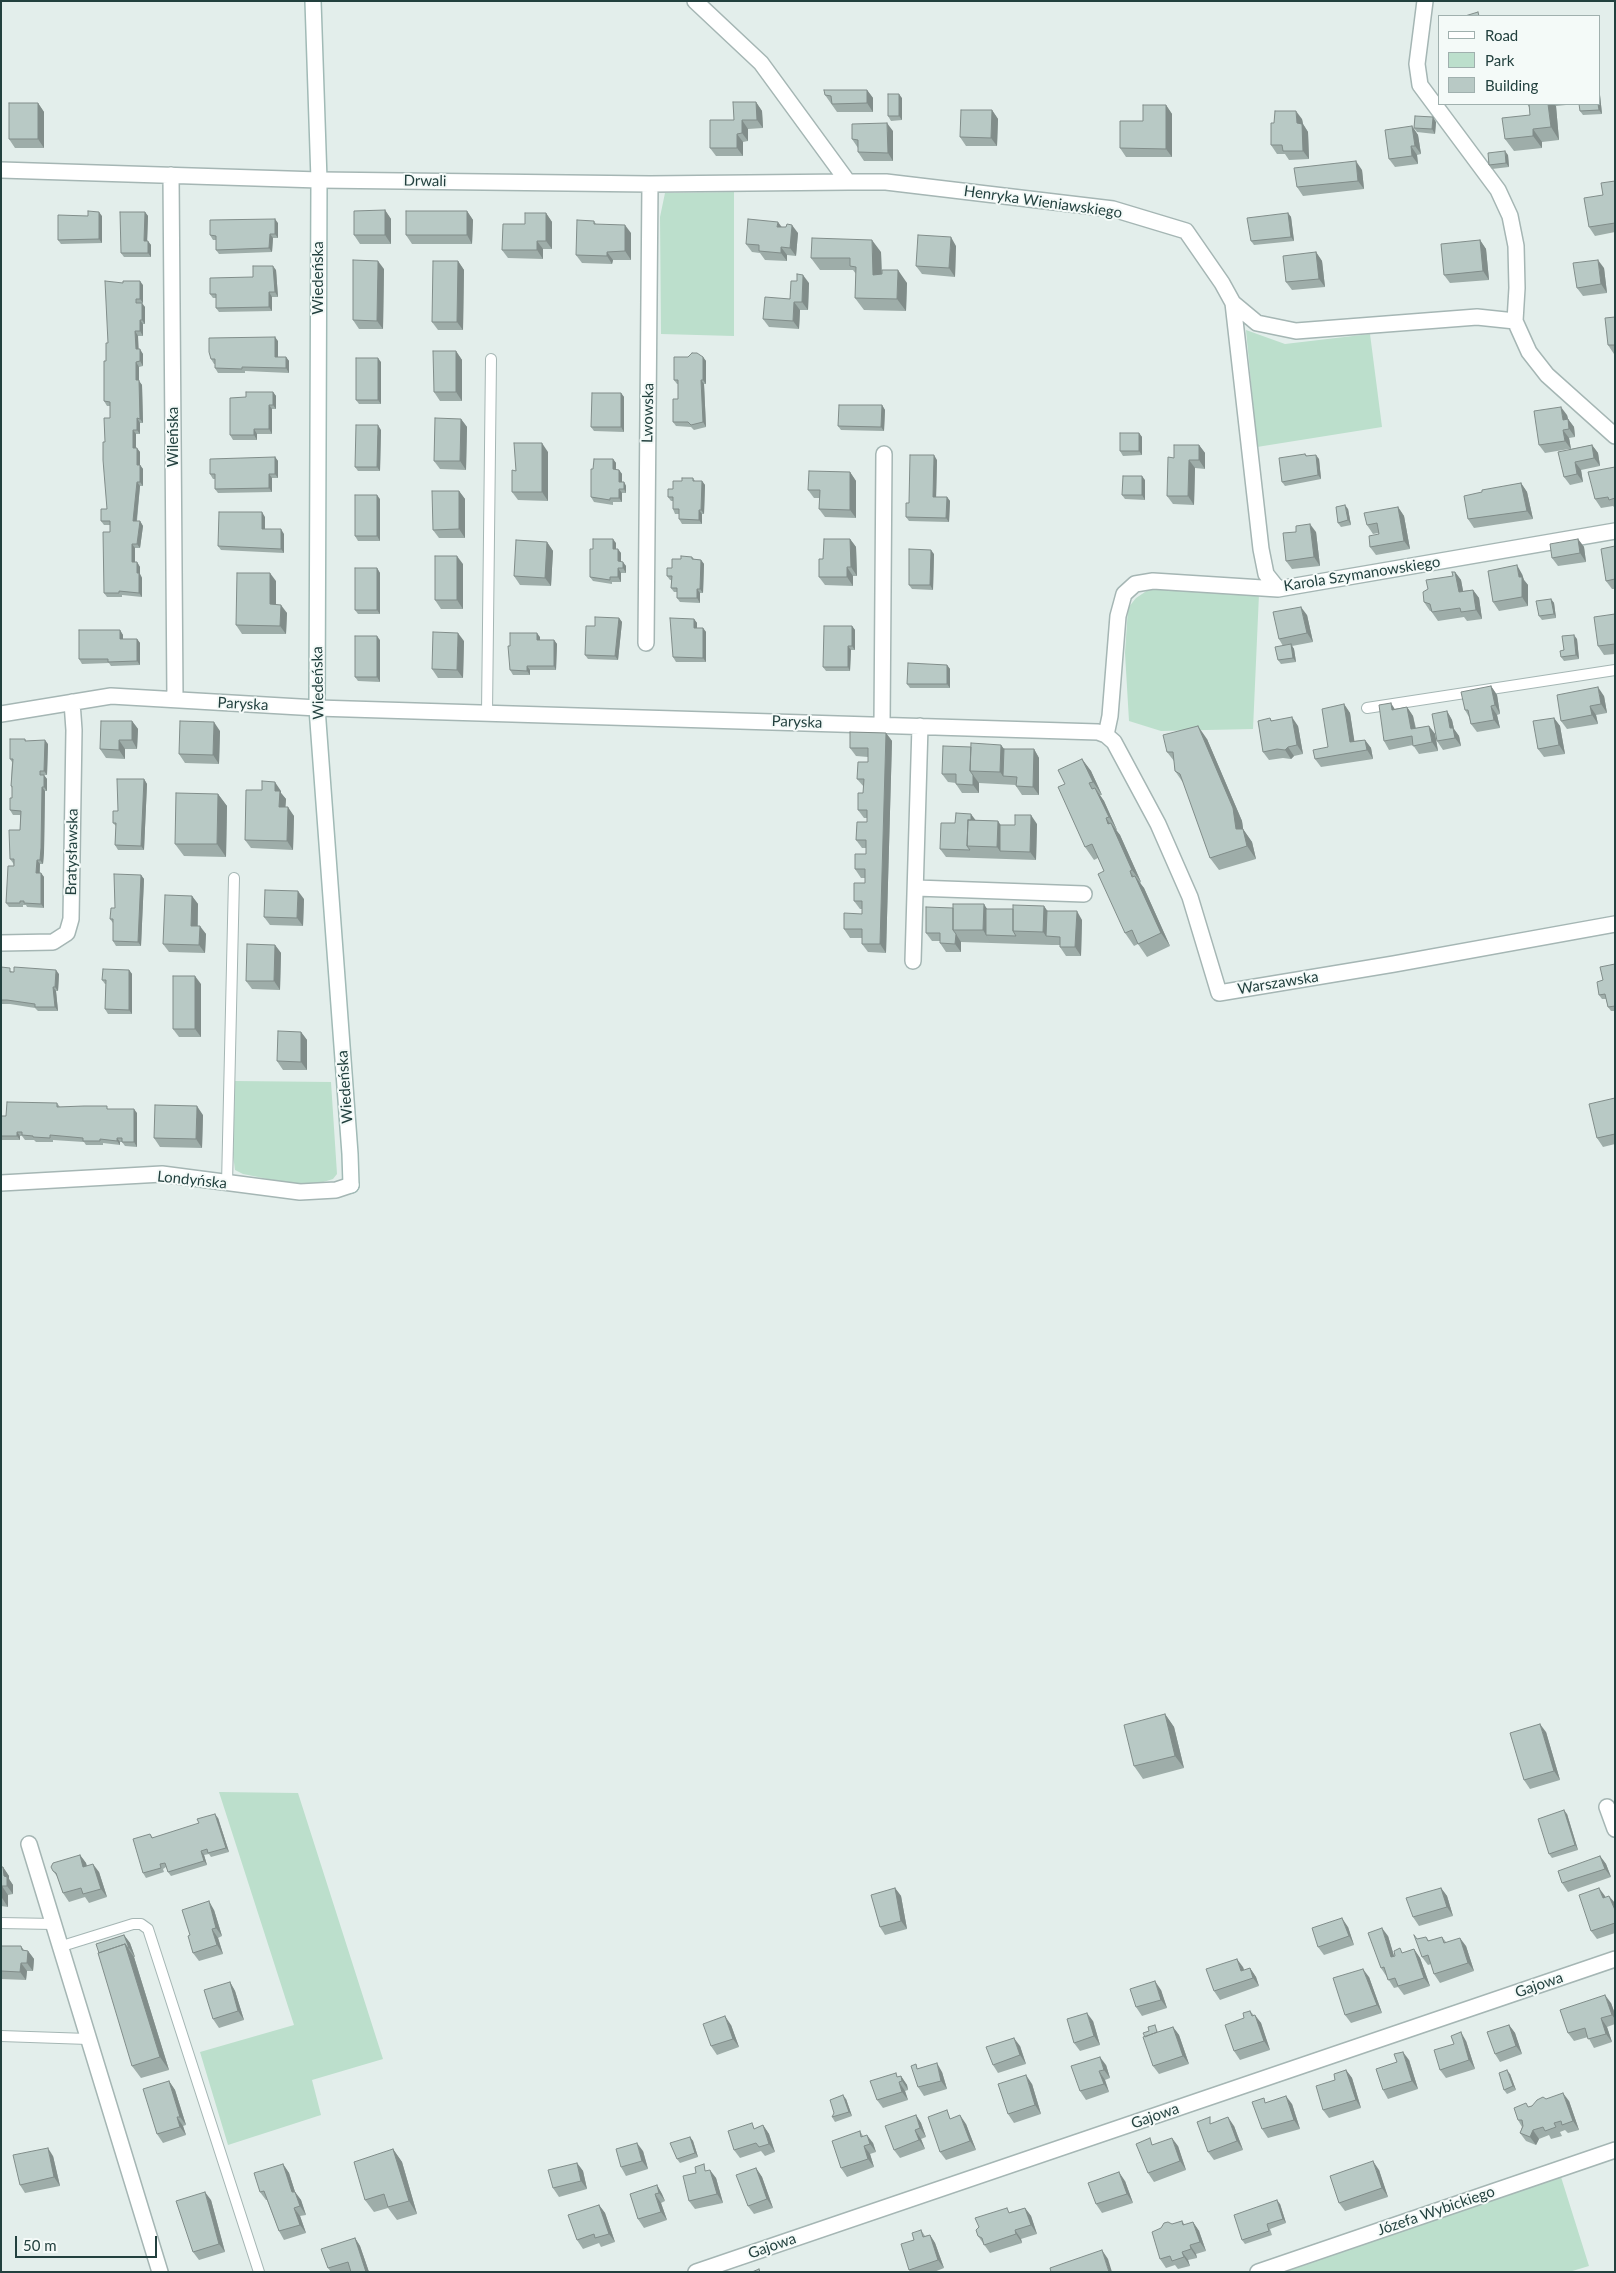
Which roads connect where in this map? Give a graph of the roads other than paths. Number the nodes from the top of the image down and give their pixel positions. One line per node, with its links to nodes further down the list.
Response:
1 (313, 1): 6 (street, Wiedeńska)
2 (695, 1): 7 (street)
3 (1425, 1): 10 (street)
4 (1, 170): 5 (street, Drwali)
5 (170, 175): 6 (street, Drwali); 18 (street, Wileńska)
6 (319, 180): 8 (street, Drwali); 20 (street, Wiedeńska)
7 (848, 182): 8 (street, Drwali); 9 (street, Henryka Wieniawskiego)
8 (650, 184): 16 (street, Lwowska)
9 (1233, 303): 10 (street, Henryka Wieniawskiego); 15 (street, Karola Szymanowskiego)
10 (1515, 321): 12 (street)
11 (491, 359): 22 (lane)
12 (1615, 436)
13 (884, 454): 24 (street)
14 (1615, 531): 15 (street, Karola Szymanowskiego)
15 (1278, 589): 26 (street)
16 (646, 643)
17 (1615, 670): 21 (lane)
18 (175, 698): 19 (street, Paryska); 20 (street, Paryska)
19 (72, 702): 23 (street, Paryska); 31 (street, Bratysławska)
20 (317, 708): 22 (street, Paryska); 35 (street, Wiedeńska)
21 (1367, 708)
22 (488, 713): 24 (street, Paryska)
23 (1, 714)
24 (882, 725): 25 (street, Paryska)
25 (920, 726): 26 (street, Paryska); 28 (street)
26 (1106, 735): 30 (street, Warszawska)
27 (234, 878): 34 (lane)
28 (916, 888): 29 (street); 32 (street)
29 (1084, 894)
30 (1615, 924)
31 (1, 944)
32 (913, 961)
33 (1, 1183): 34 (street, Londyńska)
34 (227, 1184): 35 (street, Londyńska)
35 (351, 1185)
36 (1607, 1807): 37 (street)
37 (1615, 1829)
38 (29, 1844): 40 (street)
39 (1, 1923): 40 (lane)
40 (53, 1924): 41 (street)
41 (59, 1947): 44 (street); 47 (lane)
42 (1615, 1959): 48 (street, Gajowa)
43 (1, 2036): 44 (lane)
44 (88, 2039): 46 (street)
45 (1615, 2150): 49 (street, Józefa Wybickiego)
46 (160, 2272)
47 (259, 2272)
48 (696, 2272)
49 (1258, 2272)

